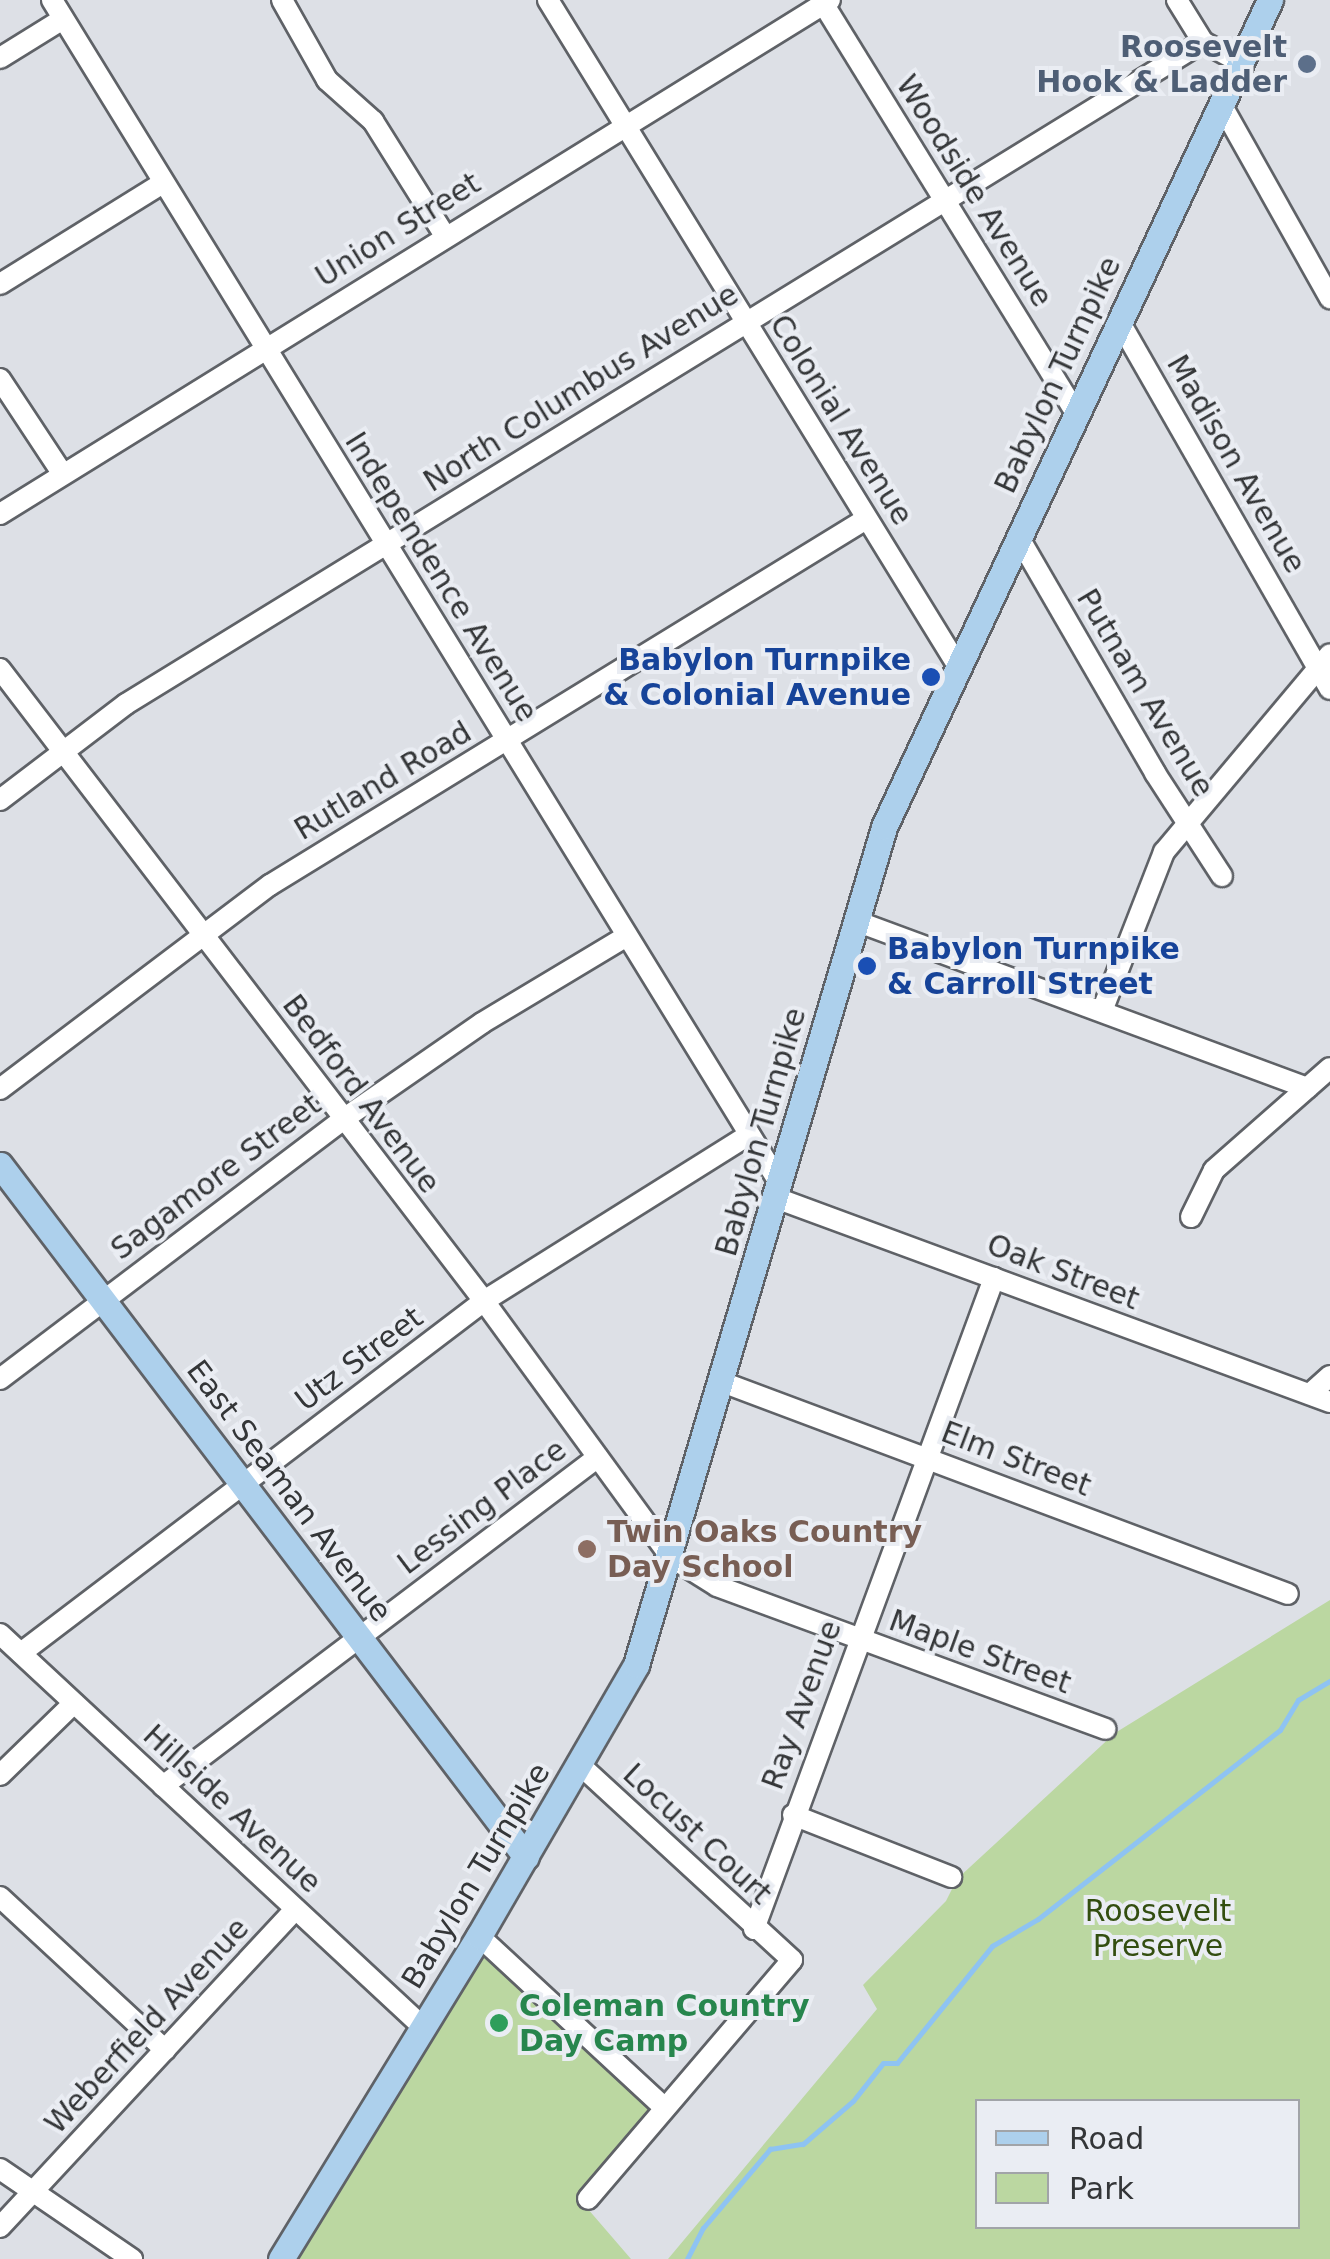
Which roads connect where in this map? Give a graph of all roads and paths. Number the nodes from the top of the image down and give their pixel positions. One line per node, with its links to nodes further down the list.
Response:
1 (52, 0): 7 (street, Independence Avenue)
2 (282, 0): 15 (street)
3 (548, 0): 12 (street, Colonial Avenue)
4 (1177, 0): 8 (street)
5 (1270, 0): 10 (main road, Babylon Turnpike)
6 (825, 1): 12 (street, Union Street); 14 (street, Woodside Avenue)
7 (63, 19): 9 (street); 13 (street, Independence Avenue)
8 (1202, 42): 10 (street); 14 (street, North Columbus Avenue)
9 (0, 58)
10 (1242, 64): 11 (main road, Babylon Turnpike)
11 (1221, 104): 17 (street); 18 (main road, Babylon Turnpike)
12 (625, 126): 15 (street, Union Street); 19 (street, Colonial Avenue)
13 (163, 182): 16 (street); 20 (street, Independence Avenue)
14 (944, 200): 19 (street, North Columbus Avenue); 22 (street, Woodside Avenue)
15 (445, 236): 20 (street, Union Street)
16 (0, 284)
17 (1330, 298)
18 (1119, 321): 22 (main road, Babylon Turnpike); 28 (street, Madison Avenue)
19 (745, 322): 25 (street, Colonial Avenue); 27 (street, North Columbus Avenue)
20 (264, 347): 23 (street, Union Street); 27 (street, Independence Avenue)
21 (0, 379): 23 (street)
22 (1076, 413): 26 (main road, Babylon Turnpike)
23 (62, 473): 24 (street, Union Street)
24 (0, 514)
25 (866, 519): 29 (street, Colonial Avenue); 32 (street, Rutland Road)
26 (1019, 538): 29 (main road, Babylon Turnpike); 35 (street, Putnam Avenue)
27 (385, 543): 32 (street, Independence Avenue); 33 (street, North Columbus Avenue)
28 (1324, 661): 31 (street, Madison Avenue); 35 (street)
29 (958, 666): 37 (main road, Babylon Turnpike)
30 (0, 669): 33 (street, Bedford Avenue)
31 (1330, 689)
32 (506, 740): 38 (street, Rutland Road); 39 (street, Independence Avenue)
33 (63, 752): 34 (street, North Columbus Avenue); 38 (street, Bedford Avenue)
34 (0, 800)
35 (1186, 822): 36 (street, Putnam Avenue); 40 (street)
36 (1222, 876)
37 (856, 921): 40 (street); 47 (main road, Babylon Turnpike)
38 (203, 936): 43 (street, Rutland Road); 44 (street, Bedford Avenue)
39 (627, 936): 44 (street, Sagamore Street); 45 (street, Independence Avenue)
40 (1102, 1011): 42 (street)
41 (1330, 1068): 42 (street)
42 (1307, 1088): 48 (street)
43 (0, 1090)
44 (342, 1120): 50 (street, Sagamore Street); 51 (street, Bedford Avenue)
45 (749, 1134): 47 (street, Independence Avenue); 51 (street, Utz Street)
46 (0, 1165): 50 (main road, East Seaman Avenue)
47 (778, 1191): 49 (street, Oak Street); 54 (main road, Babylon Turnpike)
48 (1190, 1217)
49 (994, 1278): 55 (street, Oak Street); 57 (street, Ray Avenue)
50 (103, 1300): 53 (street, Sagamore Street); 58 (main road, East Seaman Avenue)
51 (484, 1301): 56 (street, Bedford Avenue); 58 (street, Utz Street)
52 (1330, 1376): 55 (street)
53 (0, 1379)
54 (722, 1382): 57 (street, Elm Street); 59 (main road, Babylon Turnpike)
55 (1320, 1398)
56 (598, 1457): 59 (street, Bedford Avenue); 62 (street, Lessing Place)
57 (927, 1458): 60 (street, Elm Street); 63 (street, Ray Avenue)
58 (243, 1484): 62 (main road, East Seaman Avenue); 64 (street, Utz Street)
59 (671, 1557): 63 (street, Maple Street); 67 (main road, Babylon Turnpike)
60 (1288, 1594)
61 (0, 1634): 64 (street, Hillside Avenue)
62 (359, 1638): 69 (street, Lessing Place); 71 (main road, East Seaman Avenue)
63 (859, 1639): 66 (street, Maple Street); 70 (street, Ray Avenue)
64 (21, 1654): 65 (street, Hillside Avenue)
65 (74, 1703): 68 (street); 69 (street, Hillside Avenue)
66 (1105, 1729)
67 (580, 1765): 71 (main road, Babylon Turnpike); 75 (street, Locust Court)
68 (0, 1776)
69 (163, 1786): 74 (street, Hillside Avenue)
70 (794, 1815): 72 (street); 75 (street, Ray Avenue)
71 (526, 1856): 76 (main road, Babylon Turnpike)
72 (951, 1877)
73 (0, 1897): 78 (street)
74 (296, 1909): 77 (street, Hillside Avenue); 78 (street, Weberfield Avenue)
75 (754, 1929): 79 (street, Locust Court)
76 (479, 1936): 77 (main road, Babylon Turnpike); 79 (street)
77 (424, 2028): 85 (main road, Babylon Turnpike)
78 (165, 2050): 81 (street, Weberfield Avenue)
79 (665, 2108): 82 (street)
80 (0, 2169): 81 (street)
81 (34, 2191): 83 (street, Weberfield Avenue); 84 (street)
82 (588, 2199)
83 (0, 2227)
84 (132, 2259)
85 (281, 2259)

